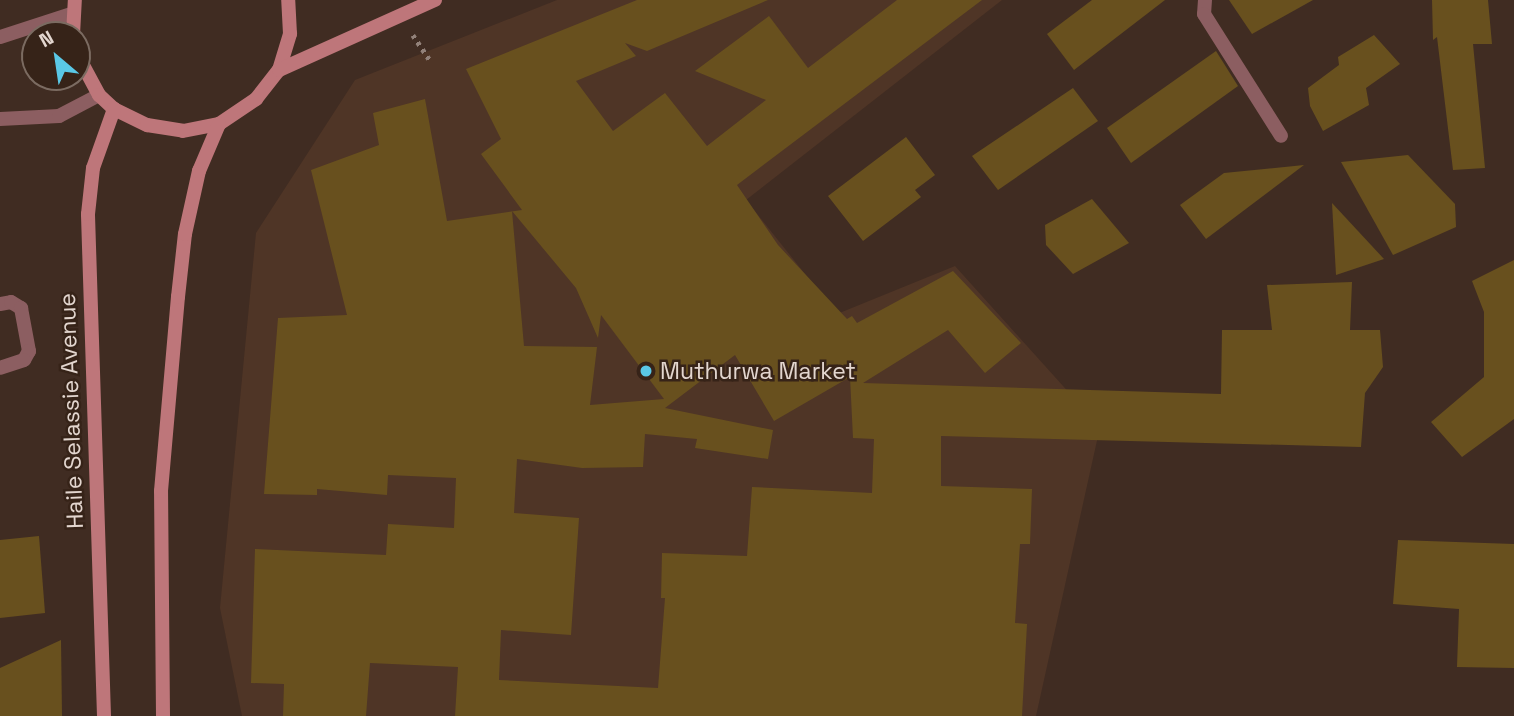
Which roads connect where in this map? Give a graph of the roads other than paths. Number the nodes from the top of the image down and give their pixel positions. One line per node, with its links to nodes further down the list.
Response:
1 (288, 0): 6 (main road)
2 (435, 0): 6 (main road)
3 (1205, 0): 12 (street)
4 (73, 7): 5 (street)
5 (0, 37)
6 (279, 70): 11 (main road)
7 (91, 80): 8 (main road)
8 (99, 95): 9 (main road); 10 (street)
9 (114, 109): 11 (main road); 15 (main road, Haile Selassie Avenue)
10 (0, 119)
11 (219, 124): 16 (main road)
12 (1281, 136)
13 (0, 304): 14 (street)
14 (0, 368)
15 (104, 716)
16 (163, 716)

